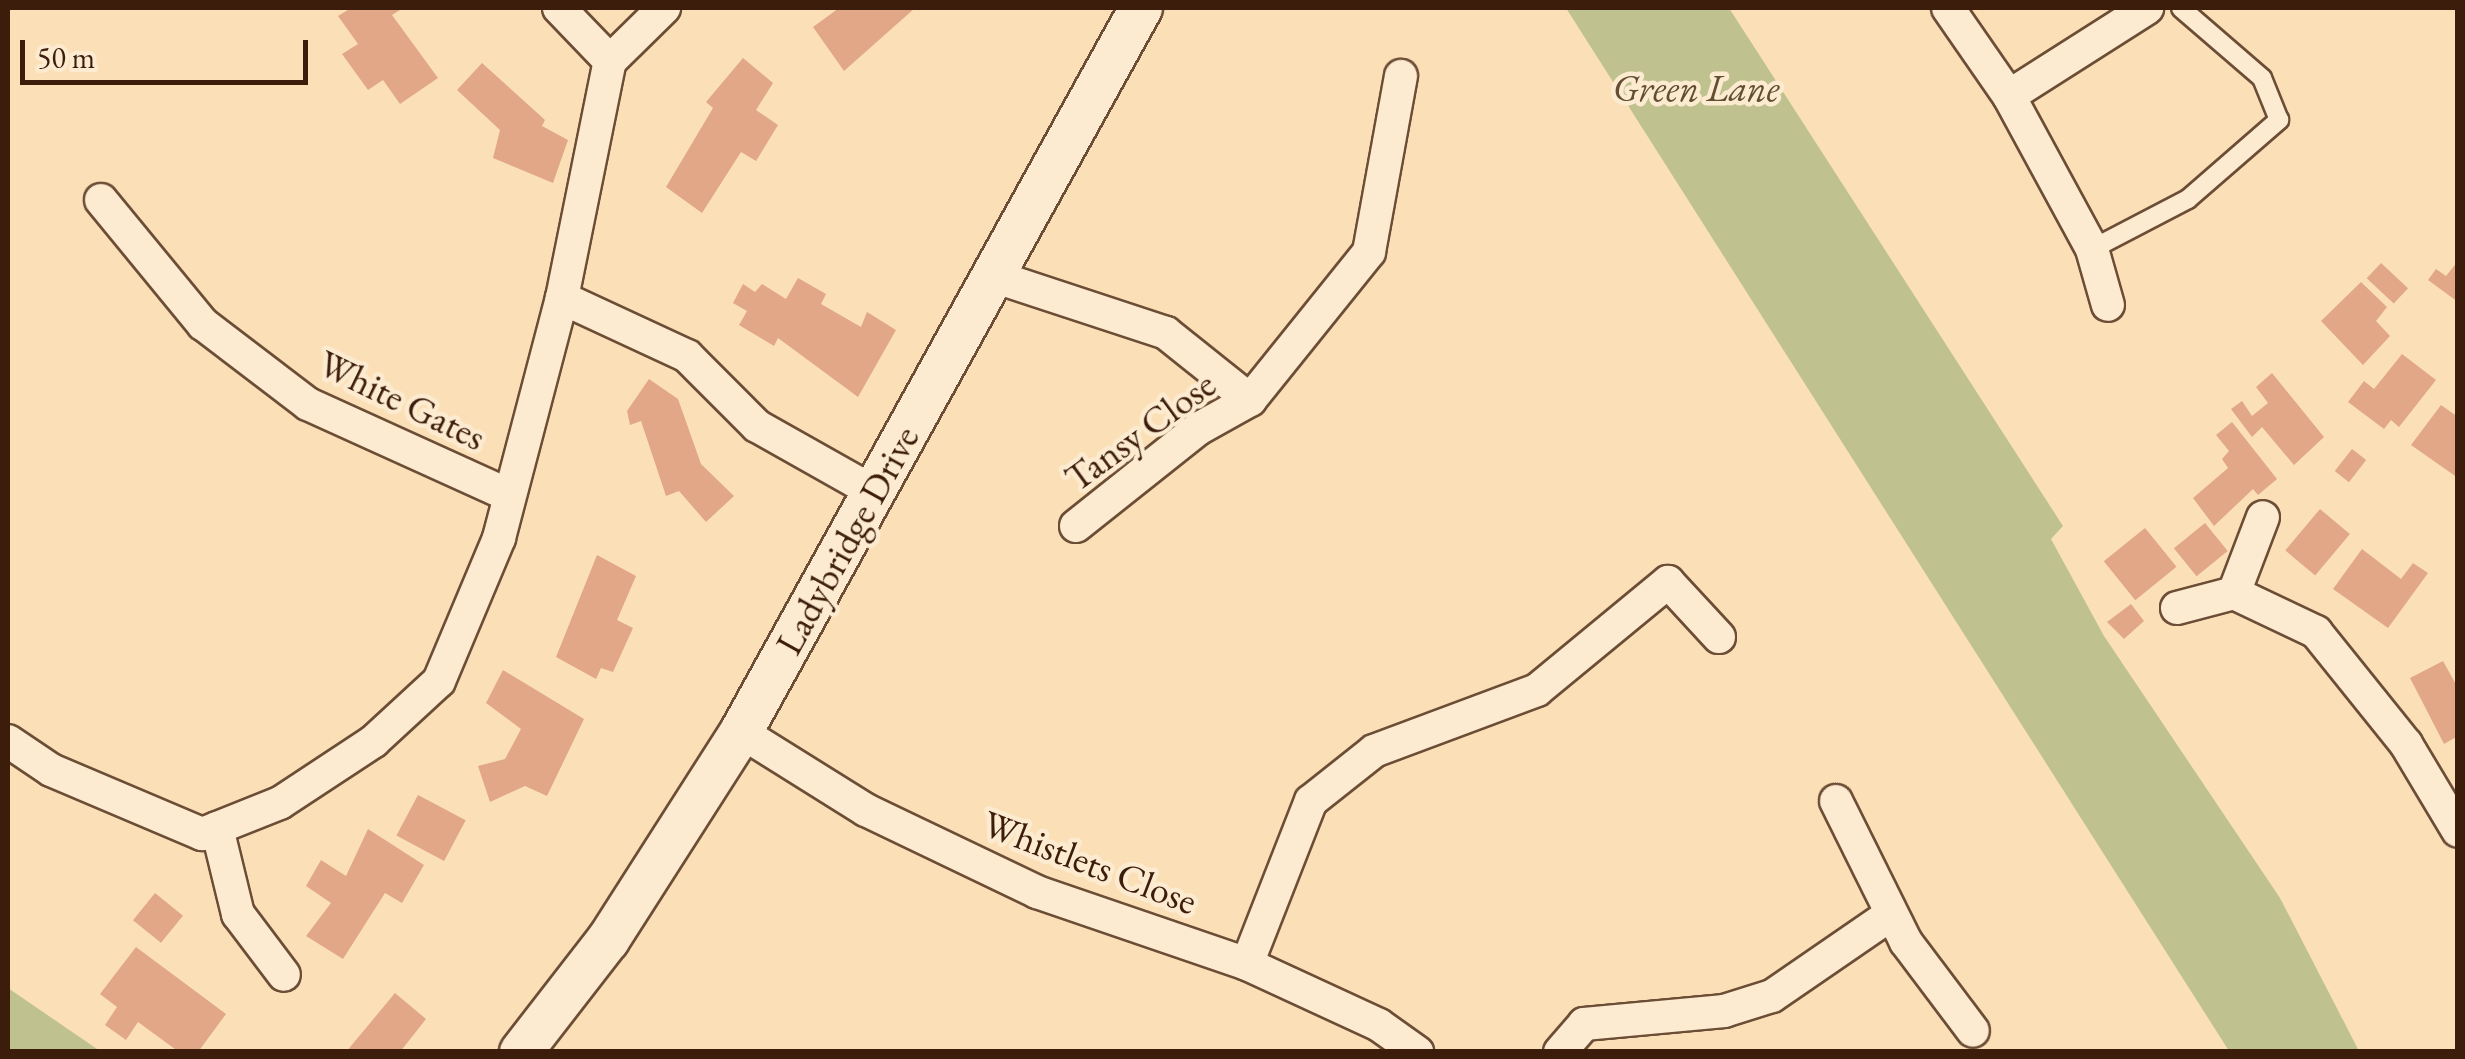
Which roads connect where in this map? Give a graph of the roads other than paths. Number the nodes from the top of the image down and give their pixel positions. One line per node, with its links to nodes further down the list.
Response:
1 (559, 8): 7 (street)
2 (664, 8): 7 (street)
3 (1141, 8): 12 (street, Ladybridge Drive)
4 (1948, 8): 9 (street)
5 (2147, 8): 9 (street)
6 (2181, 8): 11 (lane)
7 (610, 61): 13 (street, White Gates)
8 (1401, 76): 15 (street, Tansy Close)
9 (2009, 96): 11 (street)
10 (101, 200): 17 (street, White Gates)
11 (2092, 249): 14 (street)
12 (993, 276): 15 (street, Tansy Close); 16 (street, Ladybridge Drive)
13 (562, 298): 16 (street); 17 (street, White Gates)
14 (2108, 305)
15 (1250, 400): 19 (street, Tansy Close)
16 (874, 492): 23 (street, Ladybridge Drive)
17 (506, 494): 27 (street, White Gates)
18 (2263, 517): 20 (street)
19 (1076, 526)
20 (2234, 593): 21 (street); 26 (street)
21 (2177, 608)
22 (1719, 638): 29 (street)
23 (741, 732): 29 (street, Whistlets Close); 33 (street, Ladybridge Drive)
24 (8, 741): 27 (street)
25 (1836, 801): 28 (street)
26 (2455, 815)
27 (218, 828): 30 (street)
28 (1890, 916): 31 (street); 35 (street)
29 (1247, 964): 32 (street, Whistlets Close)
30 (284, 975)
31 (1973, 1031)
32 (1371, 1038): 34 (street, Whistlets Close)
33 (520, 1052)
34 (1417, 1052)
35 (1560, 1052)

